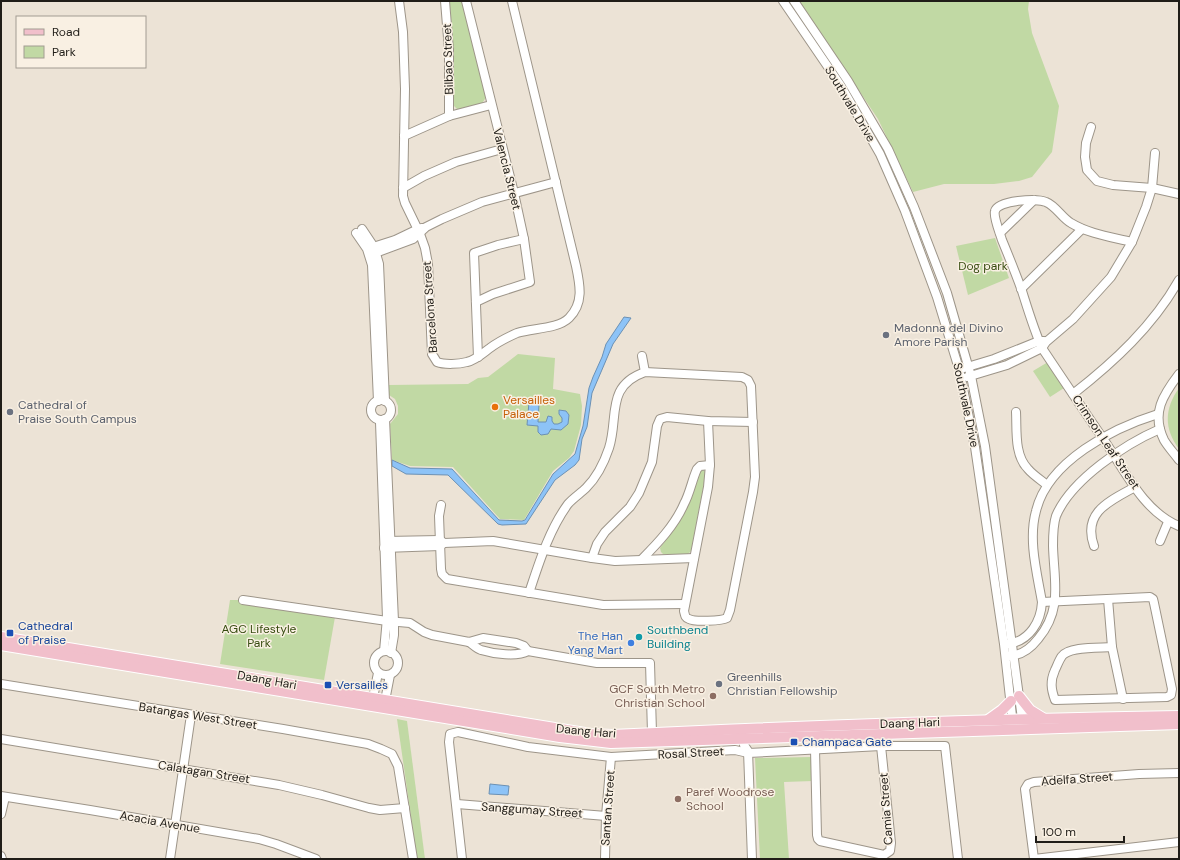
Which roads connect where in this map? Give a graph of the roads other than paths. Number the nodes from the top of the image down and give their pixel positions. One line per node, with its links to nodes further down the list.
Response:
1 (399, 1): 10 (street, Barcelona Street)
2 (445, 1): 8 (street, Bilbao Street)
3 (466, 1): 7 (street, Valencia Street)
4 (512, 1): 13 (street, Barcelona Street)
5 (783, 1): 33 (street, Southvale Drive)
6 (794, 1): 32 (street, Southvale Drive)
7 (491, 105): 8 (street); 11 (street, Valencia Street)
8 (449, 116): 10 (street)
9 (1091, 127): 15 (street)
10 (404, 136): 14 (street, Barcelona Street)
11 (502, 149): 14 (street); 16 (street, Valencia Street)
12 (1155, 153): 15 (street)
13 (556, 182): 16 (street); 31 (street, Barcelona Street)
14 (403, 188): 20 (street, Barcelona Street)
15 (1152, 188): 17 (street); 24 (street)
16 (514, 193): 20 (street); 23 (street, Valencia Street)
17 (1179, 194)
18 (1034, 200): 19 (street); 22 (street); 22 (street, Crimson Leaf Street)
19 (1082, 228): 24 (street); 27 (street)
20 (421, 230): 25 (street); 31 (street, Barcelona Street)
21 (359, 231): 25 (street)
22 (1000, 233): 27 (street, Crimson Leaf Street)
23 (524, 239): 28 (street); 28 (street, Valencia Street)
24 (1132, 242): 29 (street)
25 (372, 251): 39 (street)
26 (1179, 280): 38 (street)
27 (1021, 289): 29 (street, Crimson Leaf Street)
28 (476, 302): 31 (street)
29 (1043, 344): 32 (street); 36 (street); 38 (street, Crimson Leaf Street)
30 (642, 356): 34 (street)
31 (478, 357)
32 (969, 367): 33 (street); 36 (street, Southvale Drive)
33 (959, 369): 37 (street, Southvale Drive)
34 (645, 372): 44 (street); 59 (street)
35 (1179, 374): 41 (street)
36 (971, 376): 37 (street); 73 (street, Southvale Drive)
37 (961, 379): 74 (street, Southvale Drive)
38 (1073, 394): 46 (street, Crimson Leaf Street)
39 (382, 401): 42 (street); 42 (street)
40 (1016, 412): 50 (street)
41 (1158, 414): 45 (street); 46 (street)
42 (382, 419): 57 (street)
43 (708, 421): 44 (street); 49 (street); 60 (street)
44 (753, 422): 68 (street)
45 (1160, 429): 47 (street); 48 (street)
46 (1103, 438): 47 (street, Crimson Leaf Street); 50 (street)
47 (1114, 456): 51 (street, Crimson Leaf Street); 66 (street)
48 (1179, 460)
49 (710, 465): 61 (street); 62 (street)
50 (1047, 485): 67 (street)
51 (1135, 487): 53 (street, Crimson Leaf Street); 58 (street)
52 (441, 505): 56 (street)
53 (1168, 522): 54 (street, Crimson Leaf Street); 55 (street)
54 (1179, 526)
55 (1160, 541)
56 (441, 543): 57 (street); 59 (street); 63 (street)
57 (387, 545): 69 (street)
58 (1094, 546)
59 (544, 550): 60 (street); 63 (street)
60 (592, 558): 62 (street)
61 (694, 558): 62 (street); 68 (street)
62 (642, 559)
63 (529, 593): 68 (street)
64 (1108, 599): 66 (street); 76 (street); 86 (street)
65 (243, 600): 69 (street)
66 (1056, 601): 67 (street); 80 (street)
67 (1042, 602): 73 (street)
68 (685, 604)
69 (390, 621): 72 (street); 78 (street)
70 (1, 637): 87 (main road, Daang Hari)
71 (500, 640): 72 (street); 77 (street); 79 (street)
72 (469, 642): 79 (street)
73 (1013, 643): 74 (street); 80 (street, Southvale Drive)
74 (1004, 644): 81 (street, Southvale Drive)
75 (1, 645): 87 (main road, Daang Hari)
76 (1112, 648): 86 (street); 86 (street)
77 (528, 651): 79 (street); 95 (street)
78 (388, 652): 82 (street); 83 (street)
79 (498, 653)
80 (1014, 656): 81 (street); 85 (street, Southvale Drive)
81 (1006, 657): 85 (street, Southvale Drive)
82 (378, 673): 83 (street); 87 (street)
83 (390, 675): 88 (street)
84 (1, 684): 89 (street, Batangas West Street)
85 (1015, 699): 91 (main road); 92 (main road); 93 (street, Southvale Drive)
86 (1123, 699)
87 (372, 702): 88 (main road, Daang Hari)
88 (385, 704): 95 (main road, Daang Hari); 97 (main road, Daang Hari)
89 (191, 715): 101 (street); 105 (street, Batangas West Street)
90 (1179, 716): 91 (main road, Daang Hari)
91 (1045, 718): 93 (main road, Daang Hari)
92 (987, 720): 93 (main road, Daang Hari); 97 (main road, Daang Hari)
93 (1018, 724): 94 (main road, Daang Hari); 97 (main road, Daang Hari)
94 (1179, 724)
95 (652, 733): 97 (main road, Daang Hari)
96 (1, 739): 101 (street, Calatagan Street)
97 (748, 741): 99 (street, Rosal Street); 100 (street, Rosal Street); 117 (street)
98 (881, 746): 99 (street, Rosal Street); 99 (street, Camia Street); 118 (street, Rosal Street)
99 (815, 749)
100 (611, 756): 104 (street, Rosal Street); 107 (street, Santan Street)
101 (183, 769): 105 (street, Calatagan Street); 108 (street)
102 (1179, 773): 119 (street, Adelfa Street)
103 (3, 797): 106 (street); 108 (street, Acacia Avenue)
104 (457, 804): 107 (street, Sanggumay Street); 115 (street, Rosal Street)
105 (405, 808): 114 (street)
106 (1, 814)
107 (606, 816): 116 (street, Santan Street)
108 (174, 825): 112 (street); 113 (street, Acacia Avenue)
109 (1179, 842): 119 (street)
110 (1, 856): 111 (street)
111 (2, 859)
112 (170, 859)
113 (316, 859)
114 (413, 859)
115 (462, 859)
116 (605, 859)
117 (752, 859)
118 (958, 859)
119 (1034, 859)

